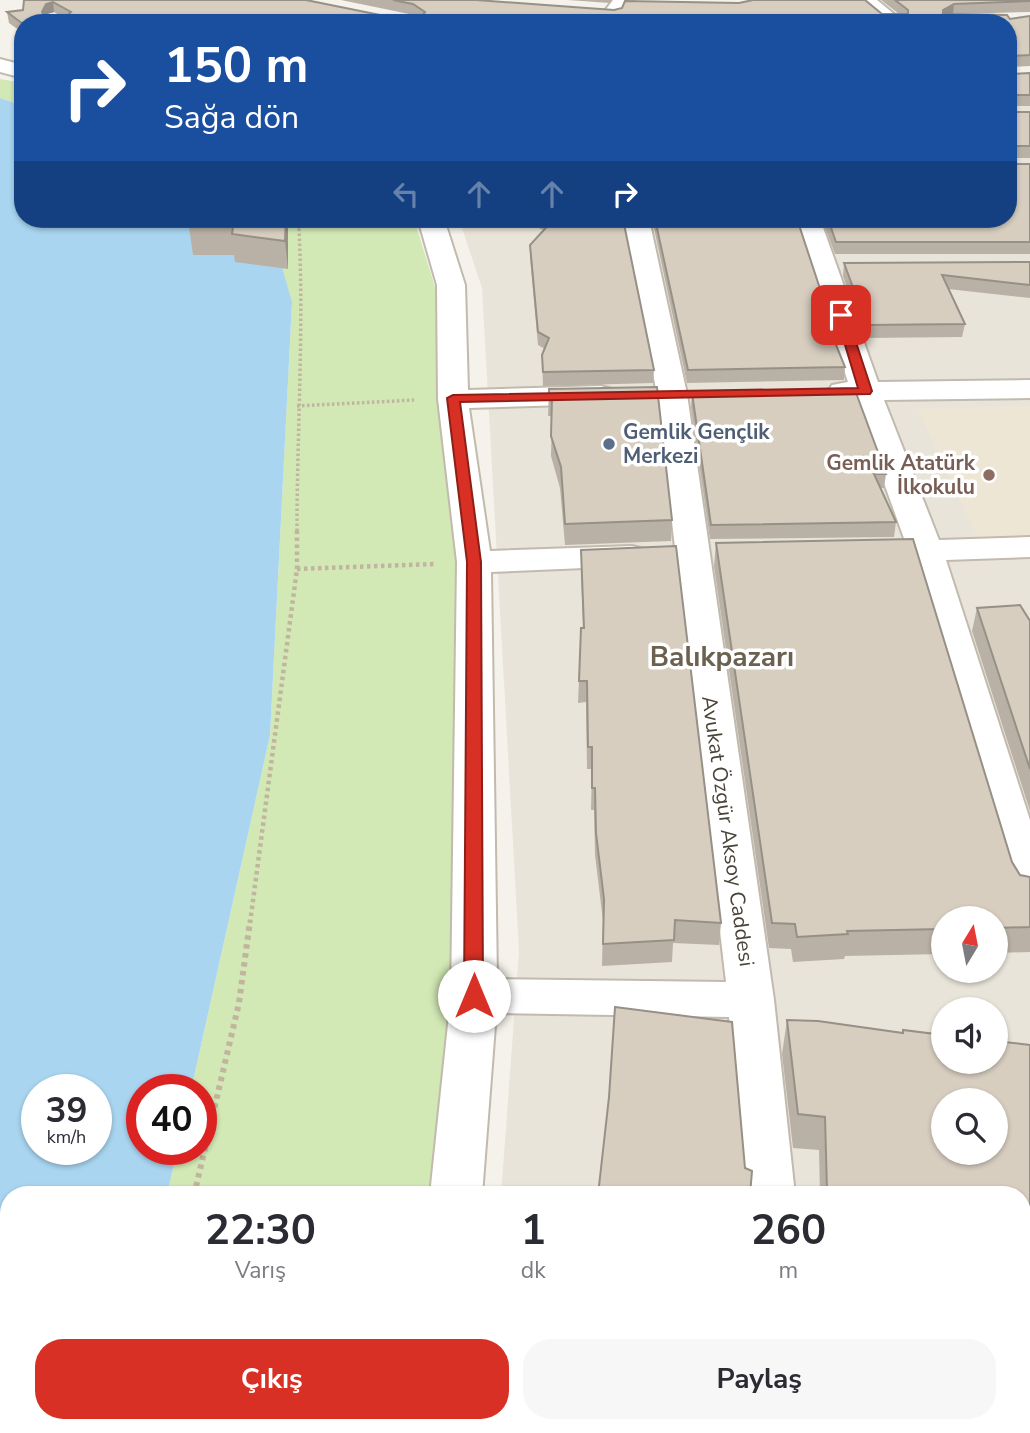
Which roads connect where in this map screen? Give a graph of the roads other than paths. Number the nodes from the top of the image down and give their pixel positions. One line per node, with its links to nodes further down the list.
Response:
1 (863, 0): 5 (street)
2 (648, 4): 3 (street)
3 (618, 9): 4 (street)
4 (587, 10)
5 (882, 14)
6 (433, 228): 13 (street)
7 (637, 228): 12 (street, Avukat Özgür Aksoy Caddesi)
8 (813, 228): 10 (street)
9 (1030, 389): 10 (street)
10 (866, 391): 11 (street); 15 (street)
11 (810, 392)
12 (662, 394): 13 (street); 17 (street, Avukat Özgür Aksoy Caddesi)
13 (453, 398): 18 (street)
14 (1030, 547): 15 (street)
15 (926, 551): 16 (street); 19 (street)
16 (870, 552)
17 (705, 553): 18 (street); 21 (street, Avukat Özgür Aksoy Caddesi)
18 (474, 562): 20 (street)
19 (1030, 886)
20 (474, 996): 21 (street); 22 (street)
21 (751, 1000): 23 (street, Avukat Özgür Aksoy Caddesi)
22 (457, 1186)
23 (769, 1186)

